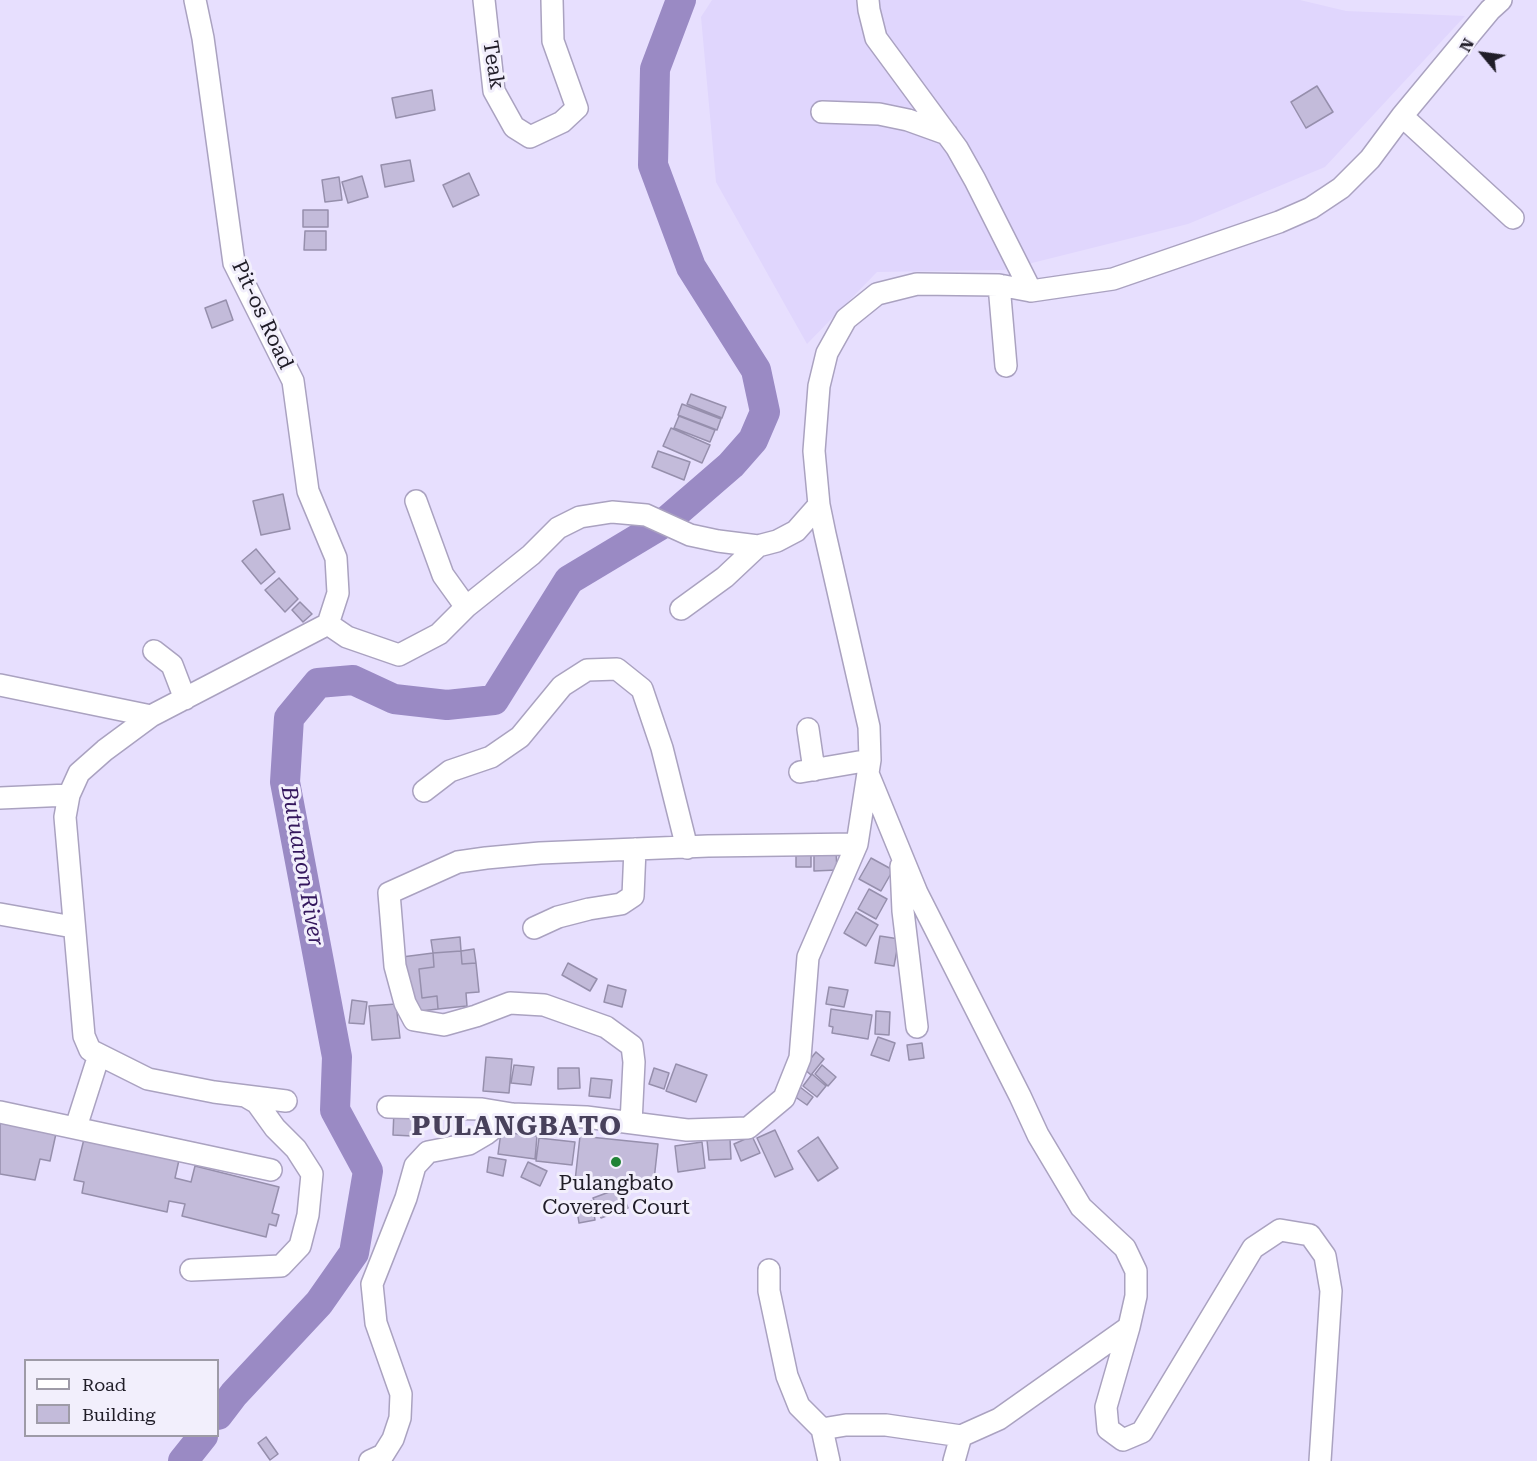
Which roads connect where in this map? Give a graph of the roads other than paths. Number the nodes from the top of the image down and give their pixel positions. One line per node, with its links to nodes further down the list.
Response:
1 (195, 0): 18 (street, Pit-os Road)
2 (484, 0): 3 (street, Teak)
3 (552, 0)
4 (868, 0): 8 (street)
5 (1501, 0): 7 (street)
6 (822, 112): 8 (street)
7 (1402, 117): 9 (street); 11 (street)
8 (947, 134): 11 (street)
9 (1513, 218)
10 (999, 285): 11 (street); 12 (street); 14 (street)
11 (1031, 291)
12 (1006, 366)
13 (416, 501): 16 (street)
14 (819, 505): 15 (street); 24 (street)
15 (758, 546): 16 (street); 17 (street)
16 (466, 607): 18 (street)
17 (681, 609)
18 (328, 624): 21 (street)
19 (154, 651): 21 (street)
20 (0, 686): 22 (street)
21 (185, 699): 22 (street)
22 (151, 716): 26 (street)
23 (808, 729): 24 (street)
24 (869, 768): 28 (street); 31 (street)
25 (424, 791): 29 (street)
26 (69, 795): 27 (street); 33 (street)
27 (0, 798)
28 (857, 844): 29 (street); 42 (street)
29 (687, 848): 30 (street)
30 (635, 849): 34 (street); 42 (street)
31 (902, 855): 35 (street); 47 (street)
32 (0, 914): 33 (street)
33 (73, 927): 36 (street)
34 (534, 928)
35 (917, 1027)
36 (99, 1055): 37 (street); 43 (street)
37 (245, 1096): 38 (street); 45 (street)
38 (286, 1101)
39 (388, 1107): 41 (street)
40 (0, 1112): 43 (street)
41 (512, 1114): 42 (street); 50 (street)
42 (631, 1123)
43 (76, 1127): 44 (street)
44 (270, 1170)
45 (191, 1270)
46 (768, 1270): 48 (street)
47 (1129, 1328): 49 (street); 53 (street)
48 (822, 1429): 49 (street); 51 (street)
49 (961, 1436): 52 (street)
50 (370, 1461)
51 (829, 1461)
52 (954, 1461)
53 (1320, 1461)

